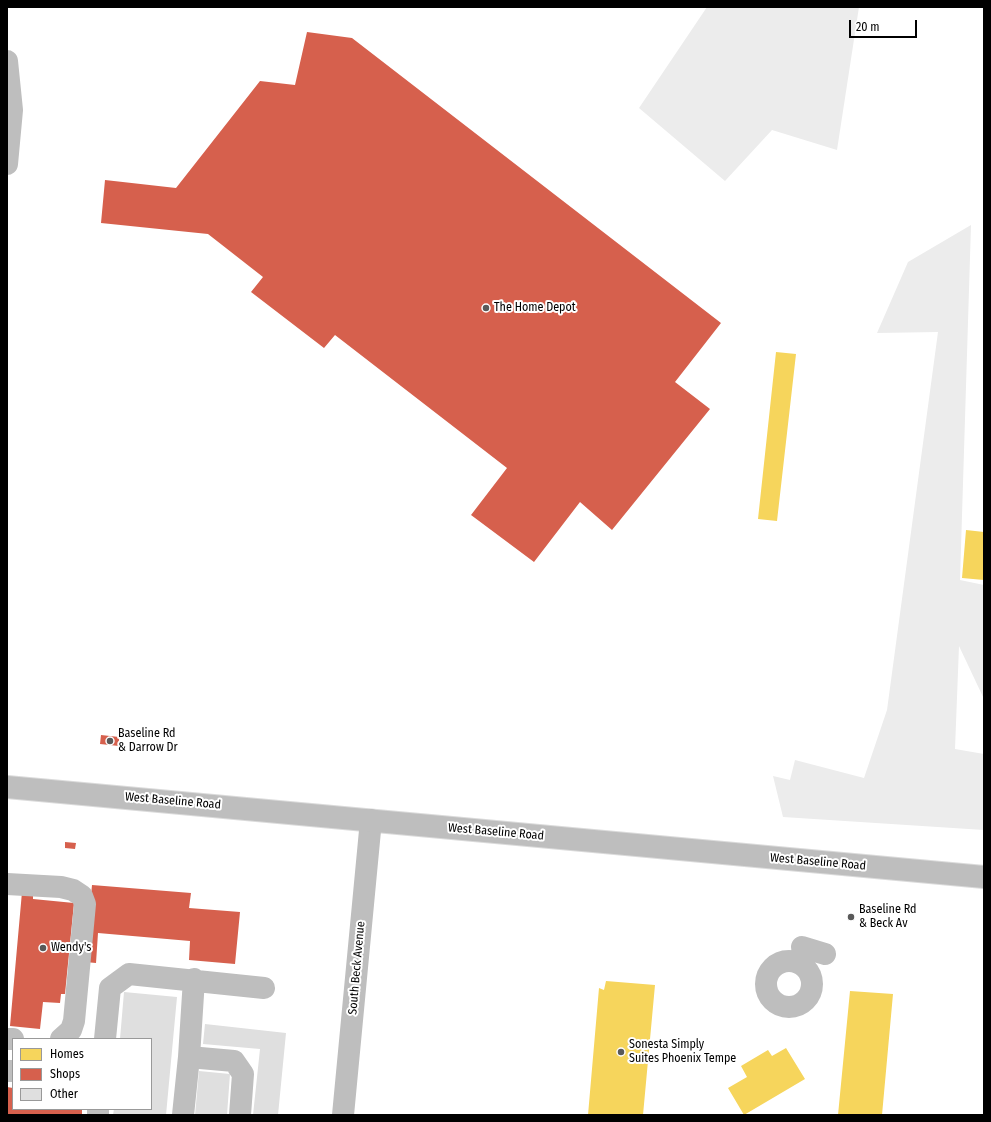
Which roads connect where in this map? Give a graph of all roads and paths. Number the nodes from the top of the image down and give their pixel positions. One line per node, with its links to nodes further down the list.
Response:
1 (7, 61): 2 (main road)
2 (7, 164)
3 (7, 787): 4 (main road, West Baseline Road)
4 (371, 820): 5 (main road, West Baseline Road); 14 (main road, South Beck Avenue)
5 (984, 877)
6 (7, 884): 9 (main road)
7 (194, 979): 8 (main road); 10 (main road); 11 (main road)
8 (264, 988)
9 (62, 1038)
10 (105, 1038)
11 (189, 1057): 12 (main road); 13 (main road)
12 (183, 1115)
13 (240, 1115)
14 (343, 1115)

